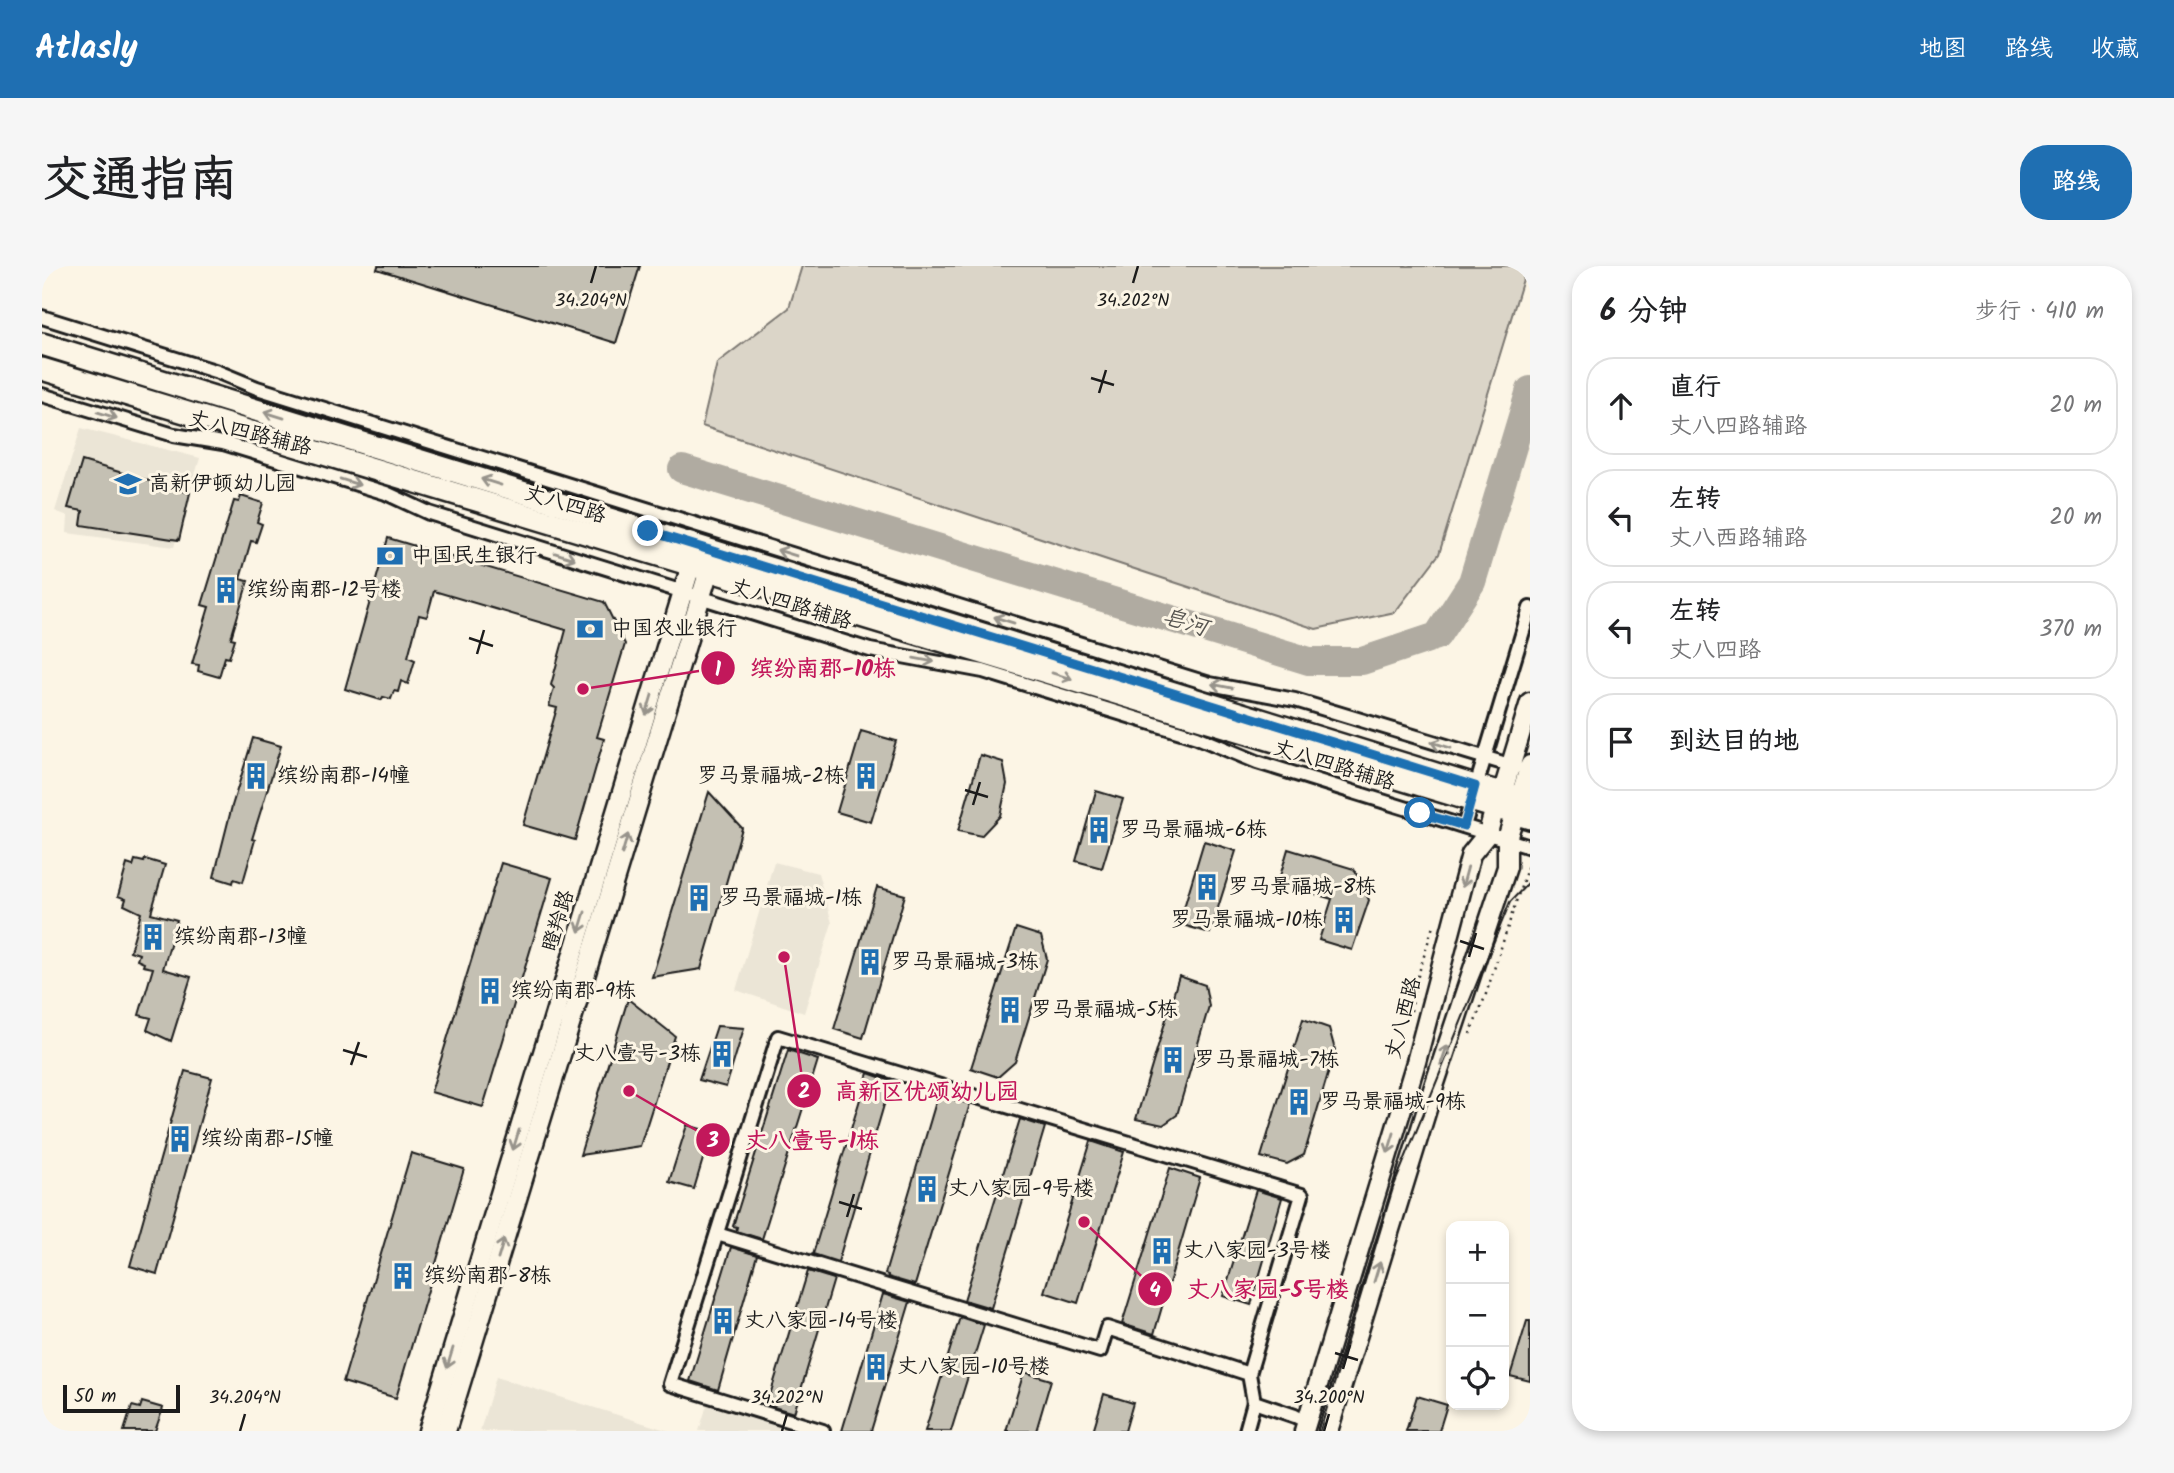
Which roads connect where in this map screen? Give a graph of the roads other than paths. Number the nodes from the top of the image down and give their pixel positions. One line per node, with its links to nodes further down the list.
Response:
1 (42, 317): 10 (street, 丈八四路辅路, one-way to 1)
2 (42, 344): 5 (main road, 丈八四路, one-way to 2)
3 (42, 369): 5 (main road, 丈八四路)
4 (42, 395): 6 (street, 丈八四路辅路, one-way to 6)
5 (703, 558): 6 (street, 瞪羚路); 7 (street, 瞪羚路); 12 (main road, 丈八四路)
6 (683, 592): 7 (street, 丈八四路辅路); 22 (street, 瞪羚路, one-way to 22)
7 (700, 598): 14 (street, 丈八四路辅路, one-way to 14); 23 (street, 瞪羚路, one-way to 7)
8 (1530, 608): 10 (street)
9 (1530, 702): 11 (street, 丈八西路)
10 (1484, 758): 11 (street, 丈八四路辅路); 12 (street)
11 (1525, 768): 13 (street, 丈八西路)
12 (1474, 793): 13 (main road, 丈八四路); 14 (street)
13 (1515, 805): 15 (street, 丈八西路); 16 (street, 丈八西路)
14 (1464, 826): 15 (street, 丈八四路辅路)
15 (1488, 833): 16 (street, 丈八四路辅路); 21 (street, 丈八西路, one-way to 21)
16 (1507, 839): 17 (street, 丈八四路辅路); 26 (street, 丈八西路, one-way to 16)
17 (1530, 847)
18 (717, 1234): 19 (street); 19 (street); 24 (street)
19 (1249, 1374): 20 (street)
20 (1254, 1402): 21 (street); 25 (street)
21 (1306, 1427)
22 (428, 1431)
23 (446, 1431)
24 (823, 1431)
25 (1246, 1431)
26 (1328, 1431)

